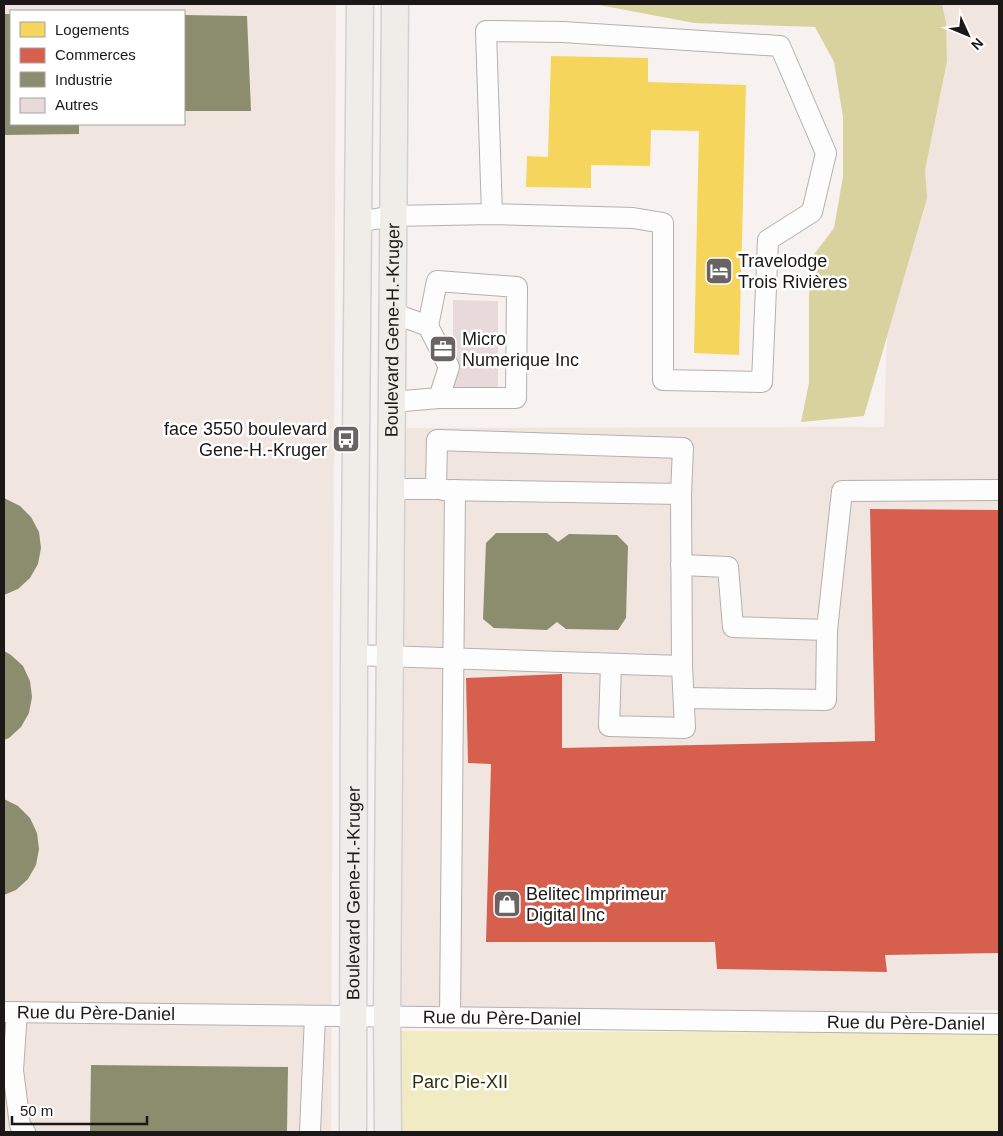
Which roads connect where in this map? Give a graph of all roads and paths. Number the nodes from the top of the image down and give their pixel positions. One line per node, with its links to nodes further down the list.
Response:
1 (360, 4): 5 (main road, Boulevard Gene-H.-Kruger)
2 (395, 4): 4 (main road, Boulevard Gene-H.-Kruger)
3 (492, 214): 3 (street); 4 (street)
4 (393, 216): 5 (street); 6 (main road, Boulevard Gene-H.-Kruger)
5 (358, 222): 16 (main road, Boulevard Gene-H.-Kruger)
6 (392, 313): 7 (street); 9 (main road, Boulevard Gene-H.-Kruger)
7 (428, 326): 8 (street); 8 (street)
8 (439, 398): 9 (street)
9 (392, 402): 10 (main road, Boulevard Gene-H.-Kruger)
10 (391, 489): 11 (street); 17 (main road, Boulevard Gene-H.-Kruger)
11 (446, 490): 13 (street); 13 (street); 18 (street)
12 (999, 490): 15 (street)
13 (681, 494): 14 (street)
14 (681, 565): 15 (street); 20 (street)
15 (827, 630): 21 (street)
16 (354, 655): 17 (street); 24 (main road, Boulevard Gene-H.-Kruger)
17 (390, 655): 18 (street); 25 (main road, Boulevard Gene-H.-Kruger)
18 (454, 658): 19 (street); 26 (street)
19 (611, 664): 20 (street); 21 (street)
20 (682, 666): 21 (street)
21 (684, 698)
22 (10, 1012): 23 (street, Rue du Père-Daniel); 28 (street)
23 (315, 1016): 24 (street, Rue du Père-Daniel); 29 (street)
24 (354, 1016): 25 (street, Rue du Père-Daniel); 30 (main road, Boulevard Gene-H.-Kruger)
25 (387, 1016): 26 (street, Rue du Père-Daniel); 31 (main road, Boulevard Gene-H.-Kruger)
26 (450, 1017): 27 (street, Rue du Père-Daniel)
27 (999, 1024)
28 (25, 1132)
29 (310, 1132)
30 (353, 1132)
31 (388, 1132)

